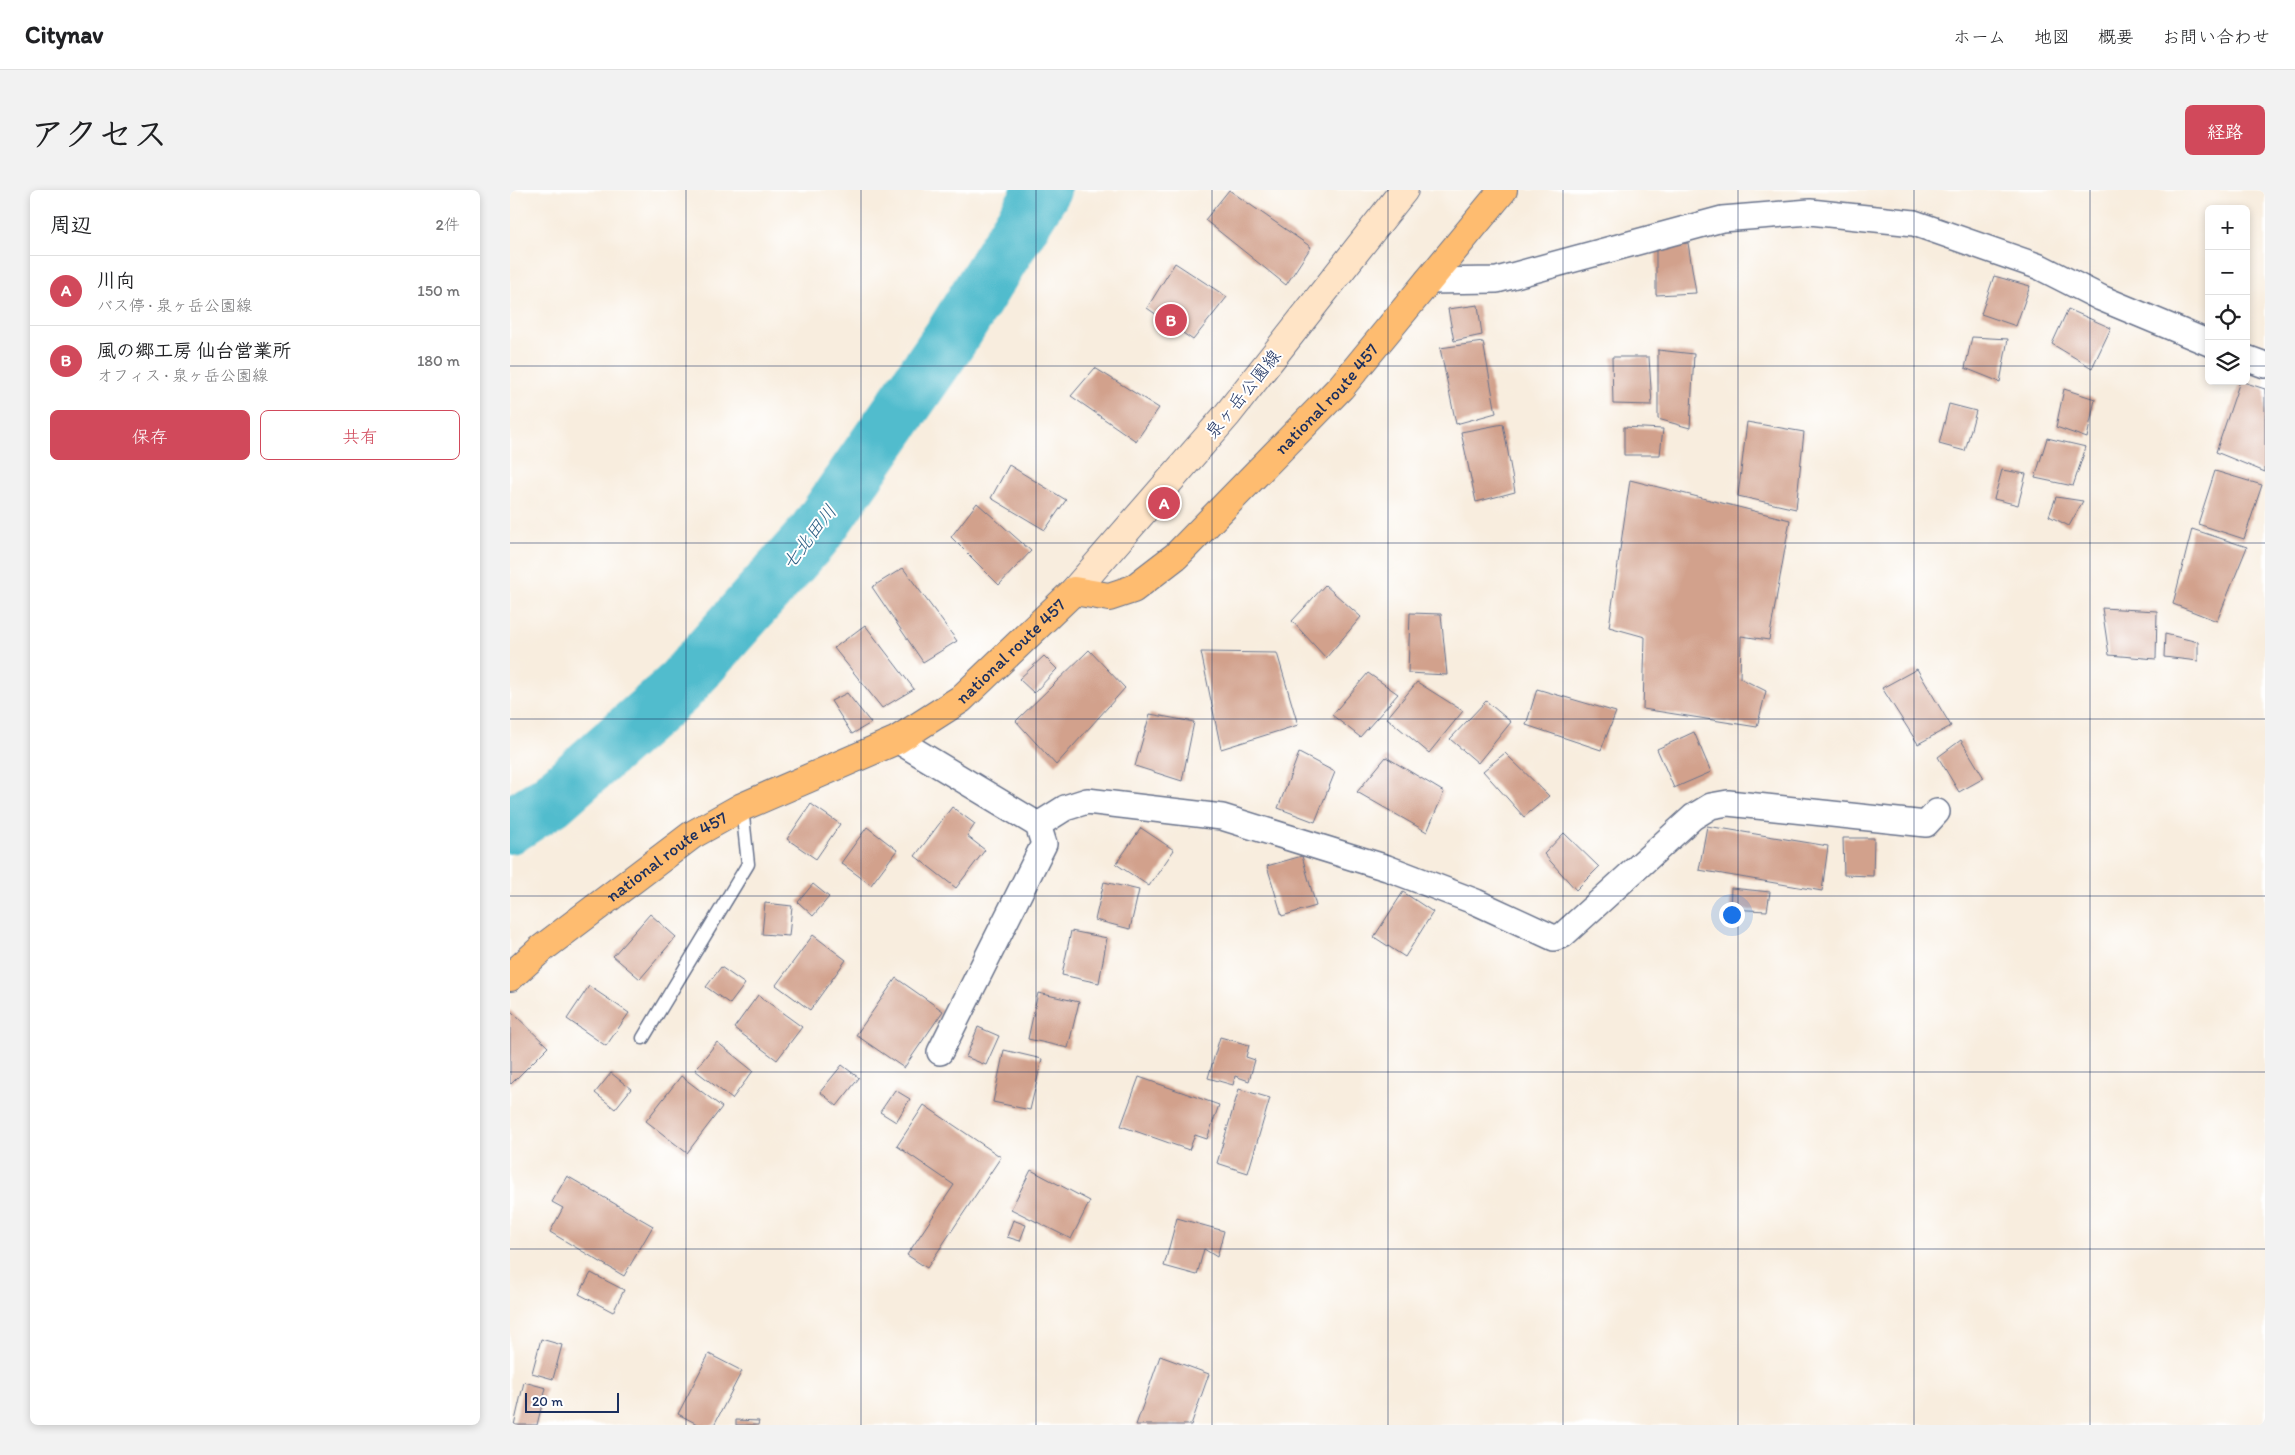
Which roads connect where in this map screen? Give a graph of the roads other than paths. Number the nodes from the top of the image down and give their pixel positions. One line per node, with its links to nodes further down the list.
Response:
1 (1404, 190): 7 (main road, 泉ヶ岳公園線)
2 (1503, 190): 3 (highway, national route 457)
3 (1427, 281): 4 (street); 7 (highway, national route 457)
4 (2205, 340)
5 (2250, 359): 6 (street)
6 (2265, 365)
7 (1074, 591): 8 (highway, national route 457)
8 (897, 740): 9 (highway, national route 457); 11 (street)
9 (742, 807): 12 (highway, national route 457); 13 (lane)
10 (1937, 812): 11 (street)
11 (1038, 825): 14 (street)
12 (510, 977)
13 (643, 1038)
14 (940, 1052)

